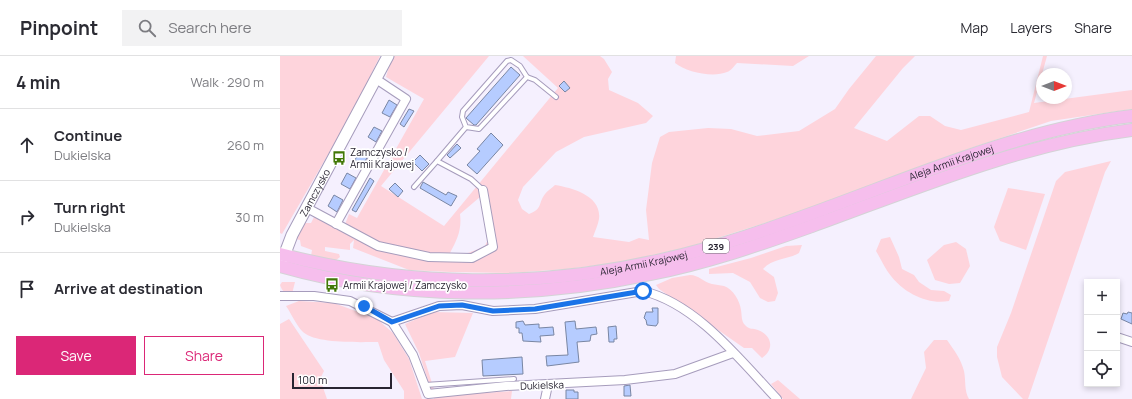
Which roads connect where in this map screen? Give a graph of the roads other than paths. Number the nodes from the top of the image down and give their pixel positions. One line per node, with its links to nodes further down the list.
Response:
1 (388, 56): 3 (street, Zamczysko)
2 (526, 77): 4 (lane); 6 (lane); 6 (lane)
3 (376, 79): 11 (street, Zamczysko); 12 (street)
4 (556, 97)
5 (1132, 116): 13 (main road, Aleja Armii Krajowej / 239)
6 (466, 127): 8 (lane)
7 (1132, 130): 14 (main road, Aleja Armii Krajowej / 239)
8 (437, 161): 9 (lane); 10 (lane)
9 (414, 187)
10 (483, 190): 12 (street)
11 (307, 208): 12 (street); 13 (street, Zamczysko)
12 (336, 224)
13 (281, 262): 14 (main road, Aleja Armii Krajowej / 239)
14 (641, 277): 15 (street)
15 (643, 291): 17 (street); 20 (street)
16 (280, 296): 17 (street)
17 (392, 322): 22 (street, Dukielska)
18 (1120, 338): 19 (street)
19 (1132, 342)
20 (733, 353): 23 (street, Dukielska); 26 (street)
21 (514, 379): 22 (lane)
22 (424, 385): 24 (street, Dukielska)
23 (548, 385): 24 (street, Dukielska); 25 (street)
24 (428, 396)
25 (545, 399)
26 (777, 399)

